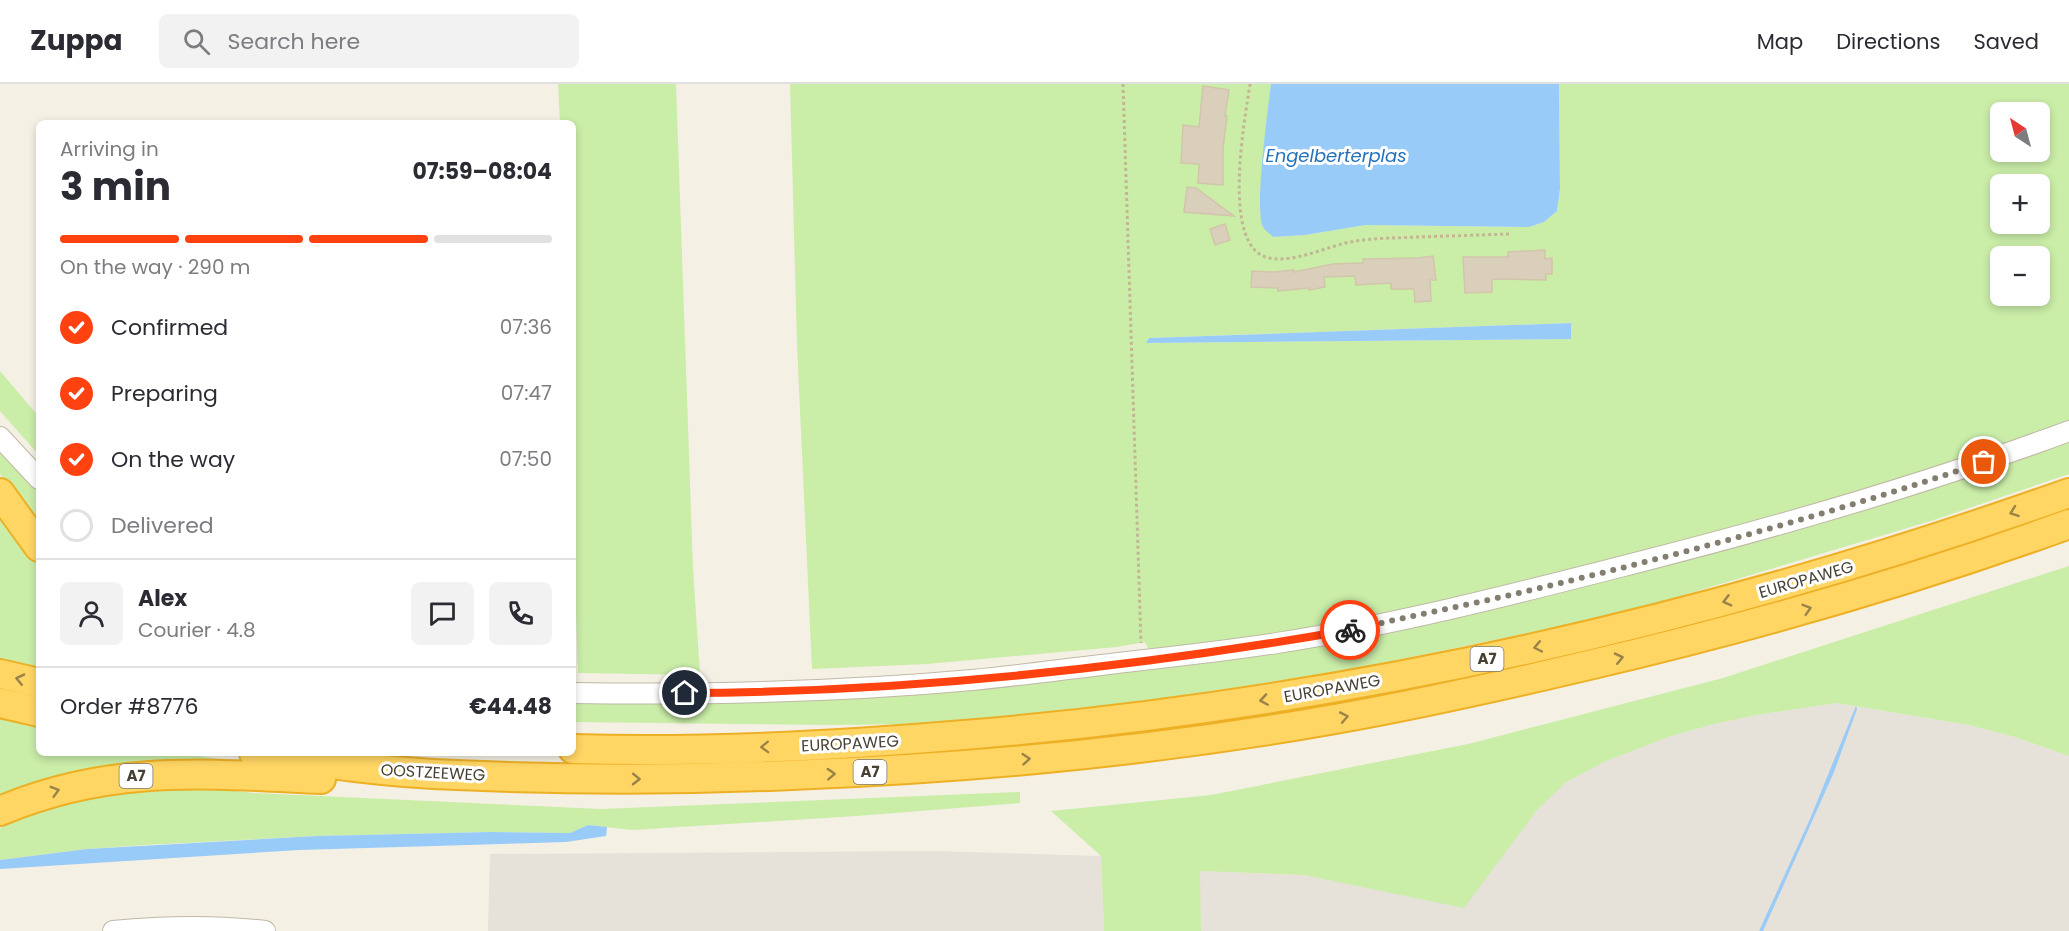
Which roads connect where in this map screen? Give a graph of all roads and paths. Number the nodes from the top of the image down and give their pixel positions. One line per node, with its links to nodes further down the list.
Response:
1 (1123, 84): 11 (path)
2 (1250, 84): 3 (path)
3 (1509, 234)
4 (2069, 431): 14 (street)
5 (0, 437): 6 (street)
6 (36, 476)
7 (0, 493): 10 (highway)
8 (2069, 493): 17 (highway, EUROPAWEG / A7, one-way to 17)
9 (2069, 524): 19 (highway, EUROPAWEG / A7, one-way to 9)
10 (36, 543)
11 (1141, 648)
12 (0, 674): 13 (highway, one-way to 12)
13 (36, 682)
14 (576, 693)
15 (0, 703): 16 (highway)
16 (36, 711)
17 (576, 749)
18 (275, 756): 19 (highway, OOSTZEEWEG / A7)
19 (578, 777): 20 (highway, A7, one-way to 19)
20 (0, 811)
21 (113, 931): 22 (street)
22 (265, 931)

